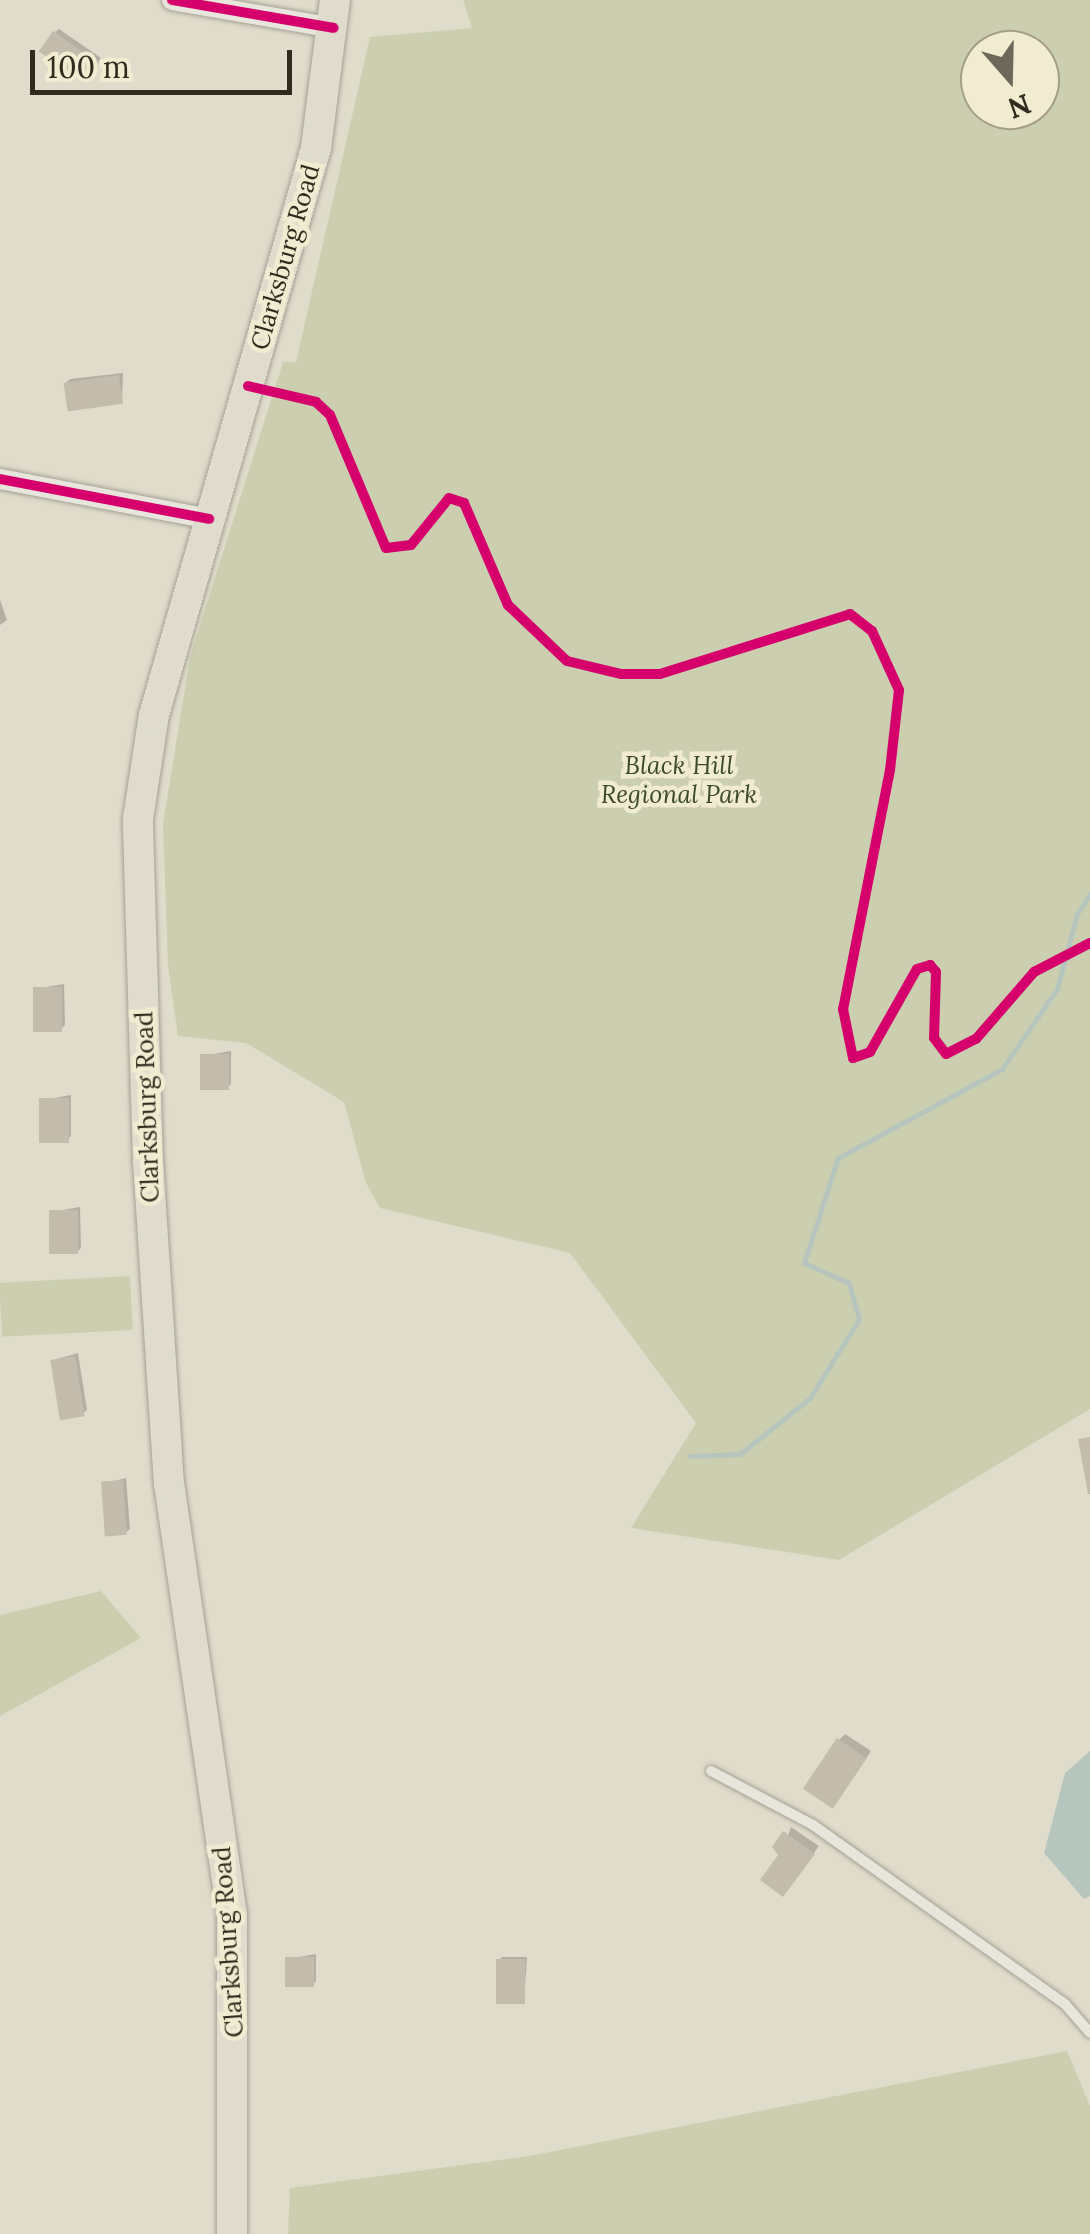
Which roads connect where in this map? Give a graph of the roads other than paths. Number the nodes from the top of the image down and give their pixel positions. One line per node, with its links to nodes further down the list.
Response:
1 (172, 0): 2 (street)
2 (335, 14): 4 (main road, Clarksburg Road)
3 (0, 479): 4 (street)
4 (209, 519): 7 (main road, Clarksburg Road)
5 (711, 1771): 6 (lane)
6 (1090, 2033)
7 (232, 2234)

